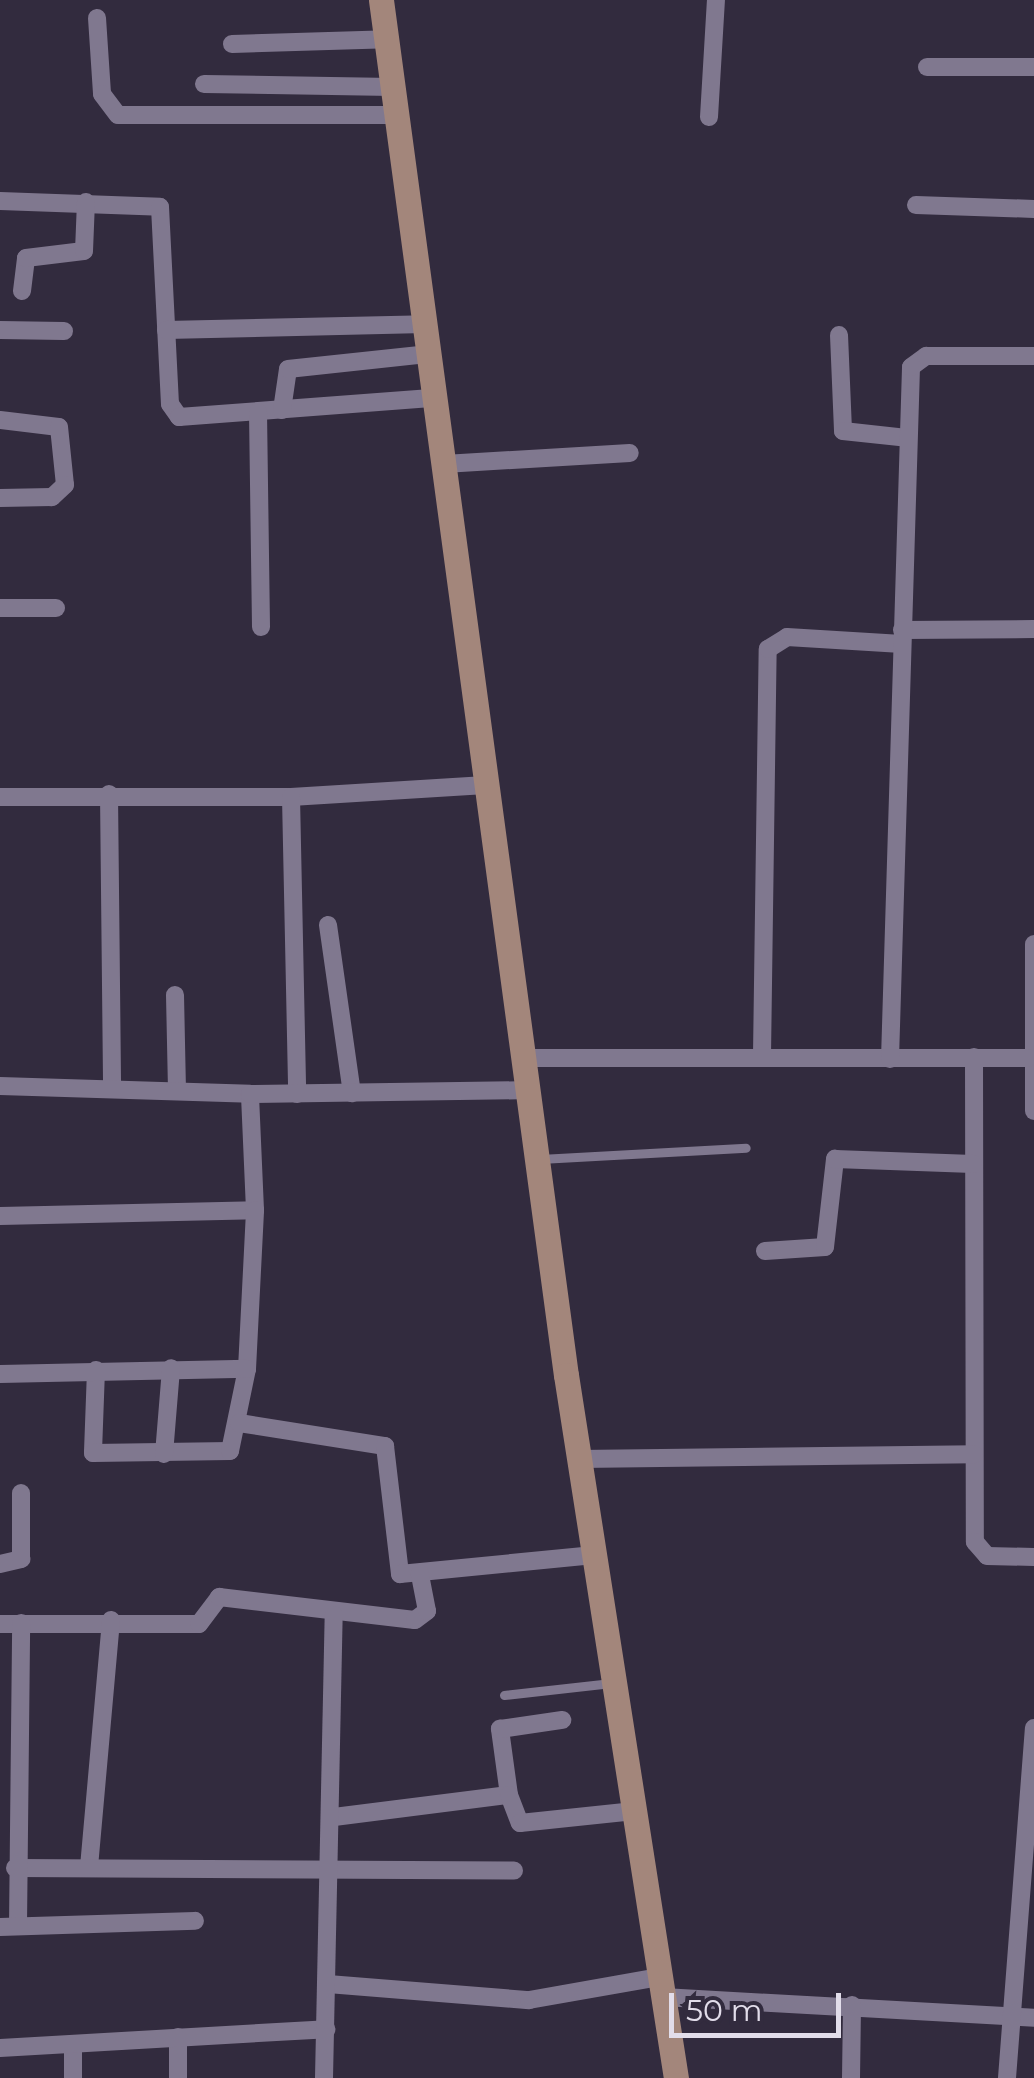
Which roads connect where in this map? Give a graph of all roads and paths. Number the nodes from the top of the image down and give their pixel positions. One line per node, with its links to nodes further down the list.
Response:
1 (381, 0): 4 (main road)
2 (716, 0): 11 (street)
3 (96, 18): 10 (street)
4 (387, 39): 5 (street); 9 (main road)
5 (232, 44)
6 (927, 67): 7 (street)
7 (1034, 67)
8 (204, 84): 9 (street)
9 (393, 87): 10 (main road)
10 (396, 115): 17 (main road)
11 (709, 117)
12 (0, 202): 13 (street)
13 (86, 202): 16 (street); 19 (street)
14 (916, 206): 15 (street)
15 (1034, 208)
16 (22, 291)
17 (425, 324): 19 (street); 22 (main road)
18 (0, 330): 20 (street)
19 (166, 330): 26 (street)
20 (64, 331)
21 (839, 336): 28 (street)
22 (429, 354): 24 (main road); 25 (street)
23 (1034, 356): 28 (street)
24 (434, 398): 25 (street); 30 (main road)
25 (282, 410): 26 (street)
26 (258, 412): 34 (street)
27 (0, 420): 31 (street)
28 (907, 438): 36 (street)
29 (630, 453): 30 (street)
30 (444, 464): 37 (main road)
31 (0, 498)
32 (0, 608): 33 (street)
33 (56, 608)
34 (261, 627)
35 (1034, 629): 36 (street)
36 (902, 637): 44 (street); 48 (street)
37 (486, 785): 40 (street); 45 (main road)
38 (109, 794): 39 (street); 40 (street); 50 (street)
39 (0, 797)
40 (290, 797): 55 (street)
41 (328, 925): 53 (street)
42 (1034, 944): 47 (street)
43 (175, 995): 51 (street)
44 (762, 1055): 45 (street); 48 (street)
45 (526, 1058): 52 (main road)
46 (974, 1058): 47 (street); 48 (street); 59 (street)
47 (1028, 1058): 56 (street)
48 (890, 1060)
49 (0, 1086): 50 (street)
50 (112, 1088): 51 (street)
51 (177, 1089): 54 (street)
52 (528, 1090): 53 (street); 58 (main road)
53 (352, 1093): 55 (street)
54 (250, 1094): 55 (street); 60 (street)
55 (296, 1094)
56 (1034, 1111)
57 (746, 1148): 58 (lane)
58 (537, 1159): 70 (main road)
59 (973, 1164): 62 (street); 69 (street)
60 (255, 1210): 61 (street); 64 (street)
61 (0, 1216)
62 (765, 1251)
63 (171, 1368): 64 (street); 65 (street); 68 (street)
64 (247, 1369): 67 (street)
65 (96, 1370): 66 (street); 68 (street)
66 (0, 1374)
67 (238, 1423): 68 (street); 75 (street)
68 (164, 1454)
69 (974, 1454): 70 (street); 73 (street)
70 (579, 1459): 72 (main road)
71 (21, 1493): 74 (street)
72 (594, 1555): 75 (street); 80 (main road)
73 (1034, 1557)
74 (0, 1564)
75 (420, 1574): 76 (street)
76 (334, 1615): 77 (street); 86 (street)
77 (111, 1620): 78 (street); 88 (street)
78 (21, 1623): 79 (street); 89 (street)
79 (0, 1624)
80 (614, 1683): 81 (lane); 85 (main road)
81 (504, 1694)
82 (562, 1720): 84 (street)
83 (1034, 1728): 96 (street)
84 (508, 1795): 85 (street); 86 (street)
85 (634, 1811): 94 (main road)
86 (334, 1817): 87 (street)
87 (332, 1864): 88 (street); 90 (street); 93 (street)
88 (89, 1867): 89 (street)
89 (15, 1868): 92 (street)
90 (514, 1872)
91 (195, 1921): 92 (street)
92 (9, 1927)
93 (328, 1984): 94 (street); 98 (street)
94 (662, 1987): 95 (street); 105 (main road)
95 (852, 2005): 96 (street); 106 (street)
96 (1013, 2016): 97 (street); 107 (street)
97 (1034, 2018)
98 (326, 2028): 99 (street); 104 (street)
99 (178, 2037): 100 (street); 103 (street)
100 (73, 2046): 101 (street); 102 (street)
101 (0, 2048)
102 (74, 2078)
103 (178, 2078)
104 (324, 2078)
105 (676, 2078)
106 (851, 2078)
107 (1008, 2078)

